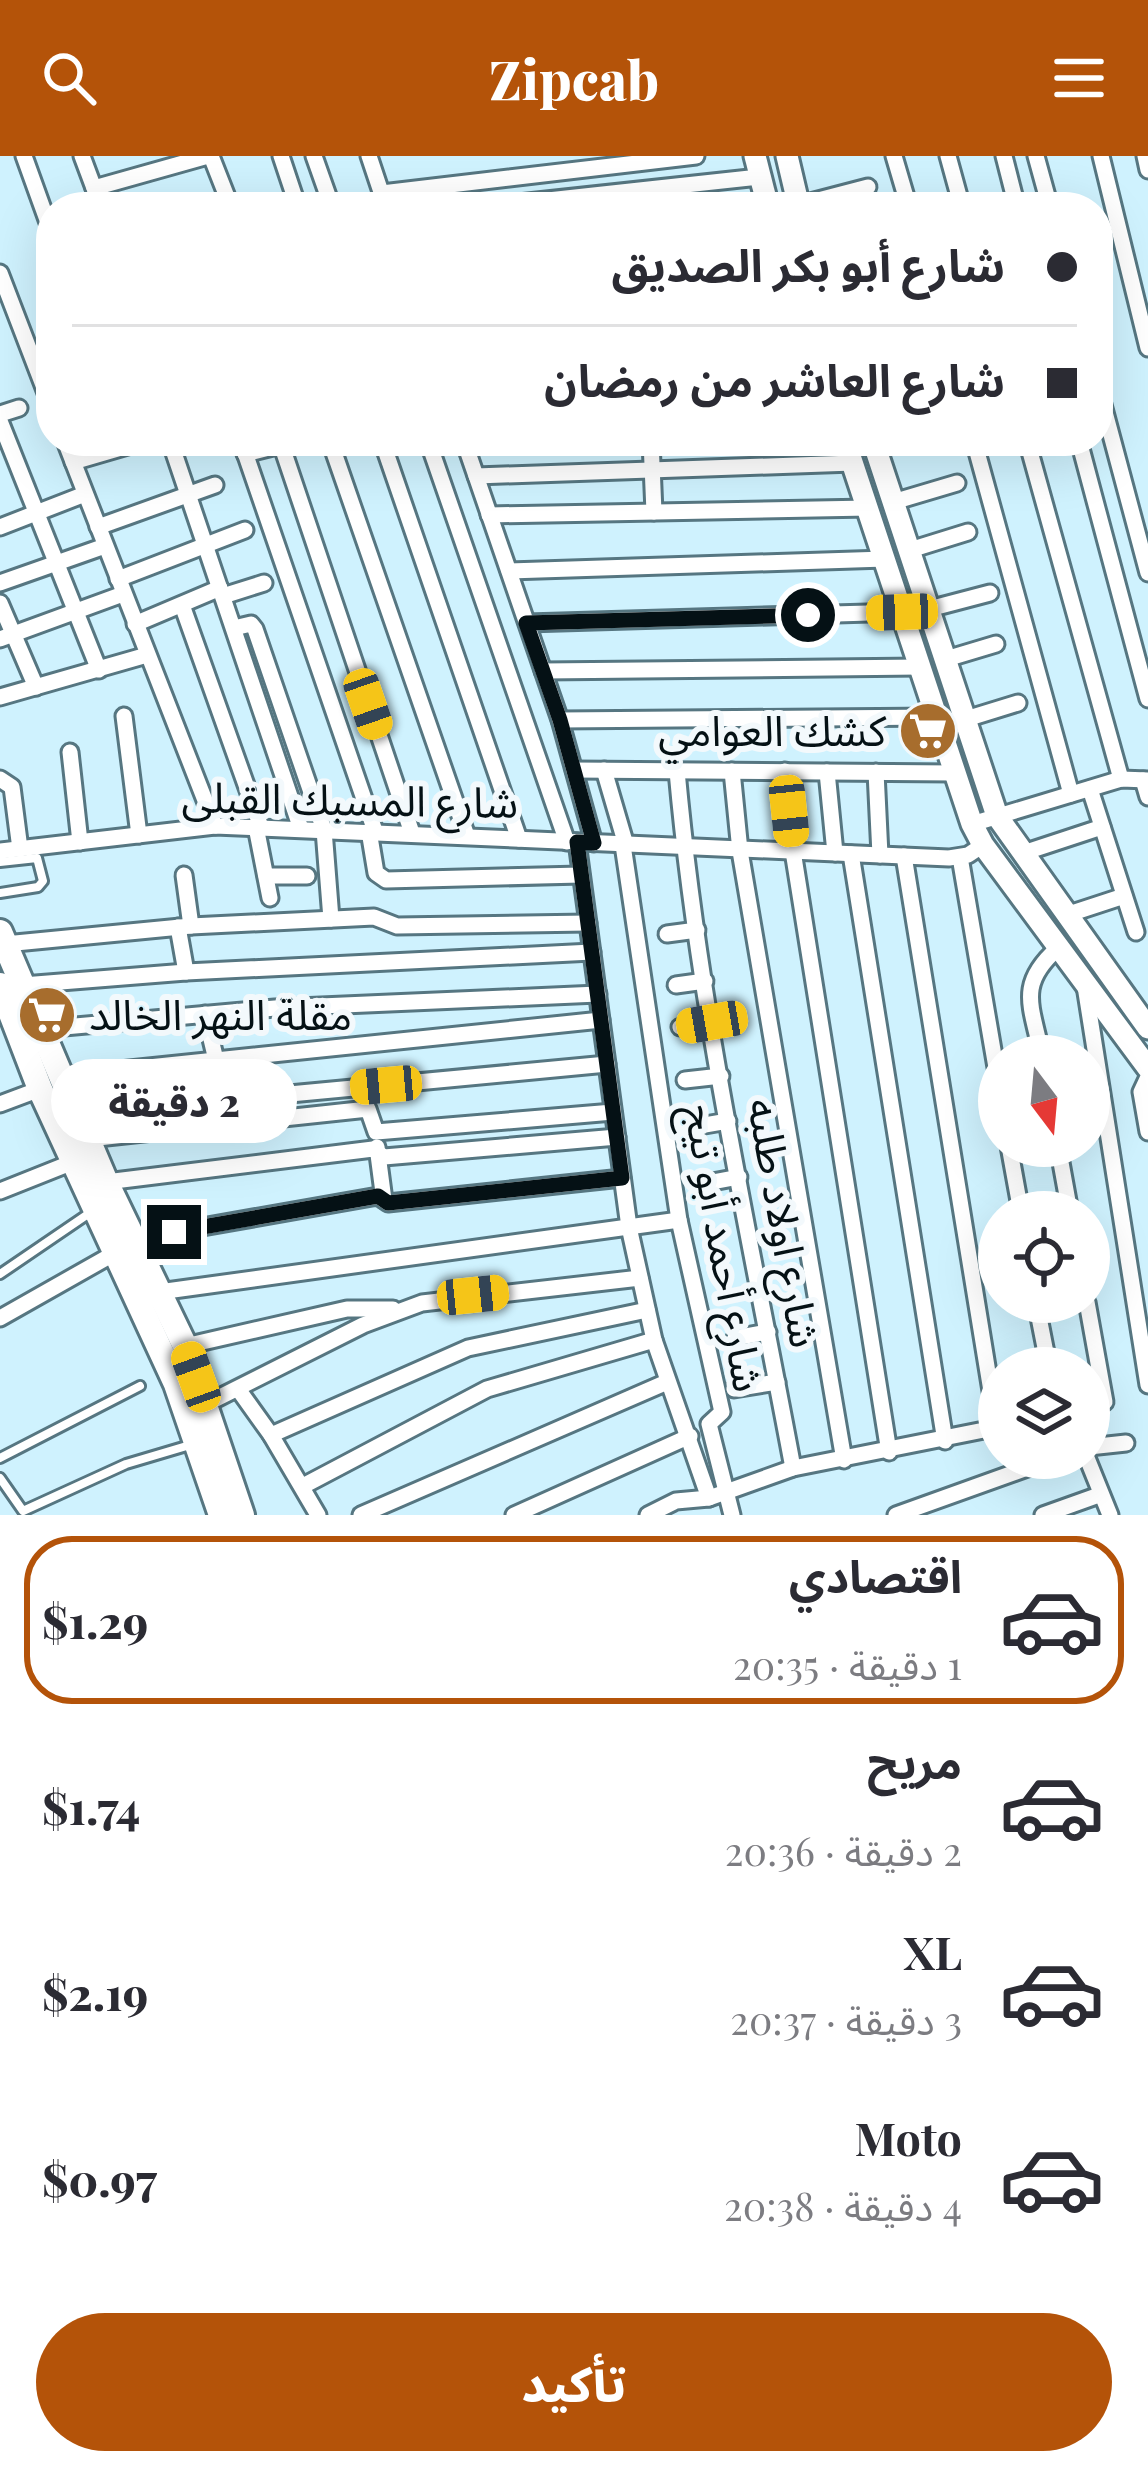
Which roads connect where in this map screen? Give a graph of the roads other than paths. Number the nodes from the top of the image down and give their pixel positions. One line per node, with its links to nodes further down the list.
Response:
1 (24, 156): 20 (street)
2 (82, 156): 19 (street)
3 (210, 156): 19 (street); 22 (street)
4 (280, 156): 23 (street)
5 (314, 156): 24 (street)
6 (369, 156): 25 (street)
7 (696, 156): 15 (street)
8 (787, 156): 28 (main road)
9 (894, 156): 30 (street)
10 (948, 156): 31 (street)
11 (1004, 156): 32 (street)
12 (1036, 156): 33 (street)
13 (1101, 156): 34 (street)
14 (1145, 156): 17 (street)
15 (586, 162): 26 (street)
16 (757, 167): 27 (street)
17 (1148, 170)
18 (868, 187): 29 (street)
19 (94, 188): 21 (street)
20 (37, 192)
21 (95, 192)
22 (223, 192)
23 (293, 192)
24 (327, 192)
25 (381, 192)
26 (427, 192)
27 (585, 192)
28 (796, 192)
29 (850, 192)
30 (905, 192)
31 (958, 192)
32 (1013, 192)
33 (1046, 192)
34 (1110, 192)
35 (1113, 205): 38 (street)
36 (0, 273): 37 (street)
37 (6, 309): 39 (street)
38 (1148, 348)
39 (36, 374)
40 (19, 407): 41 (street)
41 (0, 418): 60 (street)
42 (1113, 439): 78 (street)
43 (70, 456): 59 (street)
44 (91, 456): 59 (street)
45 (175, 456): 66 (street)
46 (246, 456): 134 (street)
47 (285, 456): 135 (street)
48 (335, 456): 137 (street)
49 (387, 456): 138 (street)
50 (434, 456): 140 (street)
51 (469, 456): 62 (street)
52 (652, 456): 61 (street)
53 (803, 456): 61 (street)
54 (850, 456): 68 (main road)
55 (882, 456): 67 (main road)
56 (978, 456): 125 (street)
57 (1032, 456): 122 (street)
58 (1083, 456): 106 (street)
59 (73, 462): 65 (street)
60 (8, 464): 70 (street)
61 (652, 469): 62 (street); 69 (street)
62 (476, 476): 71 (street)
63 (957, 483): 67 (street)
64 (214, 485): 66 (street)
65 (85, 494): 70 (street); 73 (street)
66 (189, 494): 73 (street); 76 (street)
67 (893, 502): 79 (main road)
68 (869, 508): 69 (street); 81 (main road)
69 (654, 512): 71 (street)
70 (37, 513): 72 (street); 80 (street)
71 (489, 515): 82 (street)
72 (0, 526)
73 (98, 527): 77 (street)
74 (245, 530): 76 (street)
75 (968, 532): 79 (street)
76 (205, 544): 86 (street); 87 (street)
77 (105, 546): 80 (street); 86 (street)
78 (1145, 552): 83 (street)
79 (913, 560): 81 (main road); 91 (main road)
80 (57, 563): 85 (street); 92 (street)
81 (888, 568): 82 (street); 93 (main road)
82 (509, 571): 94 (street)
83 (1148, 573)
84 (264, 583): 87 (street)
85 (0, 584)
86 (121, 587): 92 (street); 95 (street)
87 (222, 592): 90 (street); 96 (street)
88 (990, 593): 91 (street)
89 (0, 603): 97 (street)
90 (182, 605): 95 (street); 130 (street)
91 (929, 609): 100 (main road)
92 (76, 611): 97 (street); 102 (street)
93 (902, 612): 94 (street); 101 (main road)
94 (526, 623): 103 (street)
95 (135, 624): 99 (street)
96 (234, 628): 132 (street); 133 (street)
97 (6, 637): 104 (street)
98 (996, 644): 100 (street)
99 (147, 655): 102 (street); 129 (street)
100 (946, 659): 110 (main road)
101 (920, 667): 103 (street); 109 (main road)
102 (99, 670): 104 (street)
103 (543, 671): 111 (street)
104 (36, 687): 105 (street)
105 (0, 697)
106 (1148, 699)
107 (1018, 703): 110 (street)
108 (124, 716): 136 (street)
109 (936, 717): 111 (street); 120 (main road)
110 (966, 719): 127 (main road)
111 (560, 720): 113 (street)
112 (70, 752): 139 (street)
113 (574, 770): 114 (street); 140 (street)
114 (604, 770): 115 (street); 141 (street, شارع أحمد أبو تيج)
115 (676, 771): 116 (street); 143 (street, شارع اولاد طلبه)
116 (732, 771): 117 (street); 146 (street)
117 (785, 771): 118 (street); 147 (street)
118 (827, 772): 119 (street); 149 (street)
119 (875, 772): 120 (street); 150 (street)
120 (954, 772): 128 (main road)
121 (0, 778): 144 (street)
122 (1121, 779): 123 (street); 124 (street)
123 (1146, 780): 126 (street)
124 (1090, 788): 125 (street); 131 (street)
125 (1072, 794): 127 (street)
126 (1148, 797)
127 (997, 816): 128 (street); 148 (main road)
128 (972, 824): 142 (main road)
129 (215, 826): 130 (street, شارع المسبك القبلى); 136 (street, شارع المسبك القبلى)
130 (258, 827): 132 (street, شارع المسبك القبلى); 156 (street)
131 (1102, 827): 148 (street); 159 (street)
132 (301, 829): 133 (street, شارع المسبك القبلى)
133 (324, 830): 134 (street, شارع المسبك القبلى); 162 (street)
134 (372, 831): 135 (street, شارع المسبك القبلى); 155 (street)
135 (412, 832): 137 (street, شارع المسبك القبلى)
136 (139, 835): 139 (street, شارع المسبك القبلى)
137 (466, 836): 138 (street, شارع المسبك القبلى)
138 (519, 839): 140 (street, شارع المسبك القبلى)
139 (80, 842): 144 (street, شارع المسبك القبلى)
140 (579, 842): 141 (street, شارع المسبك القبلى); 155 (street)
141 (625, 845): 143 (street, شارع المسبك القبلى); 209 (street, شارع أحمد أبو تيج)
142 (983, 845): 152 (street, شارع المسبك القبلى); 169 (main road)
143 (684, 848): 146 (street, شارع المسبك القبلى); 165 (street, شارع اولاد طلبه)
144 (20, 849): 145 (street, شارع المسبك القبلى)
145 (0, 851)
146 (740, 851): 147 (street, شارع المسبك القبلى); 239 (street)
147 (793, 851): 149 (street, شارع المسبك القبلى); 237 (street)
148 (1023, 853): 161 (main road)
149 (843, 854): 150 (street, شارع المسبك القبلى); 233 (street)
150 (880, 855): 151 (street, شارع المسبك القبلى)
151 (904, 856): 152 (street, شارع المسبك القبلى); 222 (street)
152 (960, 857): 182 (street)
153 (0, 862): 158 (lane)
154 (184, 874): 164 (street)
155 (581, 875): 163 (street)
156 (266, 876): 157 (street); 160 (street)
157 (307, 876)
158 (0, 892)
159 (1124, 896): 161 (street); 166 (street)
160 (270, 898)
161 (1066, 914): 181 (main road)
162 (332, 919): 163 (street); 164 (street)
163 (588, 923): 170 (street)
164 (185, 926): 168 (street); 171 (street)
165 (697, 930): 167 (street); 172 (street, شارع اولاد طلبه)
166 (1136, 932)
167 (668, 934)
168 (3, 938): 174 (main road)
169 (1058, 948): 173 (main road); 183 (street)
170 (592, 952): 171 (street); 176 (street)
171 (185, 972): 174 (street)
172 (705, 981): 175 (street); 179 (street, شارع اولاد طلبه)
173 (1084, 982): 187 (main road); 225 (street)
174 (12, 985): 184 (main road)
175 (676, 985)
176 (598, 994): 177 (street); 178 (street)
177 (205, 1014): 184 (street); 185 (street)
178 (601, 1020): 185 (street); 186 (street)
179 (712, 1022): 180 (street); 188 (street, شارع اولاد طلبه)
180 (680, 1028)
181 (1148, 1028)
182 (990, 1035)
183 (1038, 1035)
184 (21, 1040): 190 (main road)
185 (216, 1060): 190 (street)
186 (607, 1064): 192 (street); 193 (street)
187 (1148, 1072): 197 (street)
188 (721, 1076): 189 (street); 194 (street, شارع اولاد طلبه)
189 (686, 1080)
190 (51, 1083): 191 (street); 193 (main road); 201 (main road)
191 (0, 1104)
192 (614, 1112): 196 (street); 198 (street)
193 (78, 1114): 199 (main road)
194 (728, 1120): 195 (street); 202 (street, شارع اولاد طلبه)
195 (699, 1126)
196 (375, 1132): 199 (street); 200 (street)
197 (1148, 1132)
198 (617, 1137): 200 (street); 203 (street)
199 (88, 1139): 204 (main road)
200 (379, 1154): 204 (street); 207 (street)
201 (73, 1162): 206 (street); 208 (main road)
202 (739, 1177): 205 (street); 218 (street, شارع اولاد طلبه)
203 (622, 1178): 207 (street); 210 (street)
204 (106, 1183): 211 (main road)
205 (707, 1184)
206 (0, 1191)
207 (385, 1201): 211 (street)
208 (95, 1209): 211 (main road); 212 (lane)
209 (679, 1220): 210 (street); 245 (street, شارع أحمد أبو تيج)
210 (629, 1227): 213 (street); 214 (street)
211 (124, 1246): 214 (main road); 217 (street); 234 (main road)
212 (0, 1274)
213 (640, 1278): 215 (street); 216 (street)
214 (159, 1292): 221 (main road)
215 (398, 1310): 221 (street); 227 (street)
216 (647, 1310): 220 (street); 231 (street)
217 (0, 1318)
218 (768, 1332): 219 (street); 224 (street, شارع اولاد طلبه)
219 (735, 1338)
220 (654, 1340): 223 (street); 244 (street)
221 (184, 1346): 229 (main road)
222 (985, 1347)
223 (667, 1382): 232 (street); 250 (street)
224 (777, 1382): 228 (street); 240 (street, شارع اولاد طلبه)
225 (1148, 1384)
226 (140, 1386): 238 (lane)
227 (238, 1389): 229 (street); 231 (street)
228 (734, 1389)
229 (205, 1405): 248 (main road)
230 (978, 1432): 233 (street)
231 (271, 1435): 244 (street)
232 (690, 1436): 245 (street); 251 (street)
233 (945, 1441): 237 (street)
234 (196, 1443): 241 (lane); 247 (main road)
235 (1126, 1443): 236 (street)
236 (1110, 1445)
237 (889, 1452): 239 (street)
238 (0, 1458)
239 (844, 1460): 240 (street)
240 (794, 1468): 245 (street)
241 (0, 1478)
242 (996, 1479): 254 (street)
243 (1094, 1479): 246 (street)
244 (302, 1486): 249 (street)
245 (718, 1495): 252 (street); 253 (street, شارع أحمد أبو تيج)
246 (1099, 1495): 255 (street); 256 (street)
247 (221, 1515)
248 (242, 1515)
249 (318, 1515)
250 (361, 1515)
251 (514, 1515)
252 (648, 1515)
253 (732, 1515)
254 (896, 1515)
255 (1043, 1515)
256 (1110, 1515)

